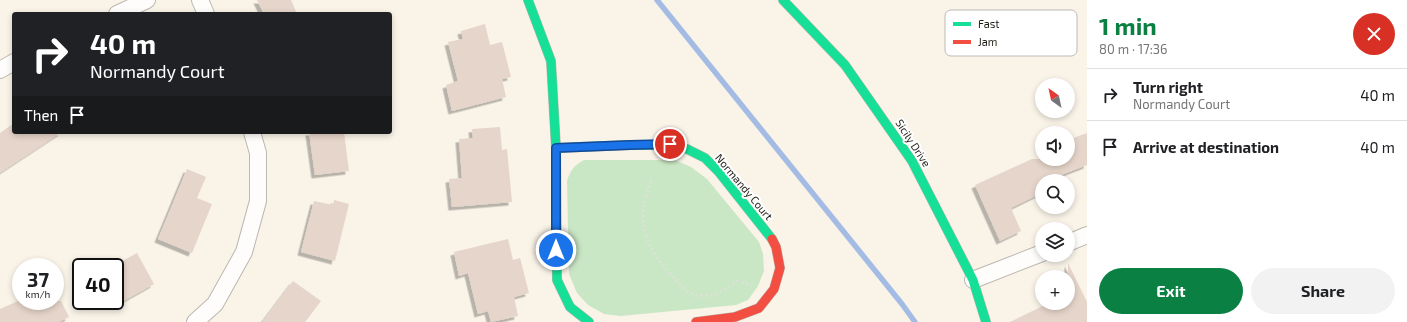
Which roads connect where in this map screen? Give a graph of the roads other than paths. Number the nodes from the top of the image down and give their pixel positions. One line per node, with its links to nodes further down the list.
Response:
1 (147, 0): 5 (street)
2 (200, 0): 6 (street)
3 (528, 0): 10 (street)
4 (783, 0): 14 (street, Sicily Drive)
5 (121, 12)
6 (205, 12)
7 (12, 63): 8 (street)
8 (0, 70)
9 (253, 134): 15 (street)
10 (556, 148): 16 (street); 17 (street, Normandy Court)
11 (1087, 235): 12 (street)
12 (1075, 240)
13 (1035, 256): 14 (street)
14 (973, 280): 18 (street, Sicily Drive)
15 (195, 322)
16 (589, 322)
17 (696, 322)
18 (986, 322)

